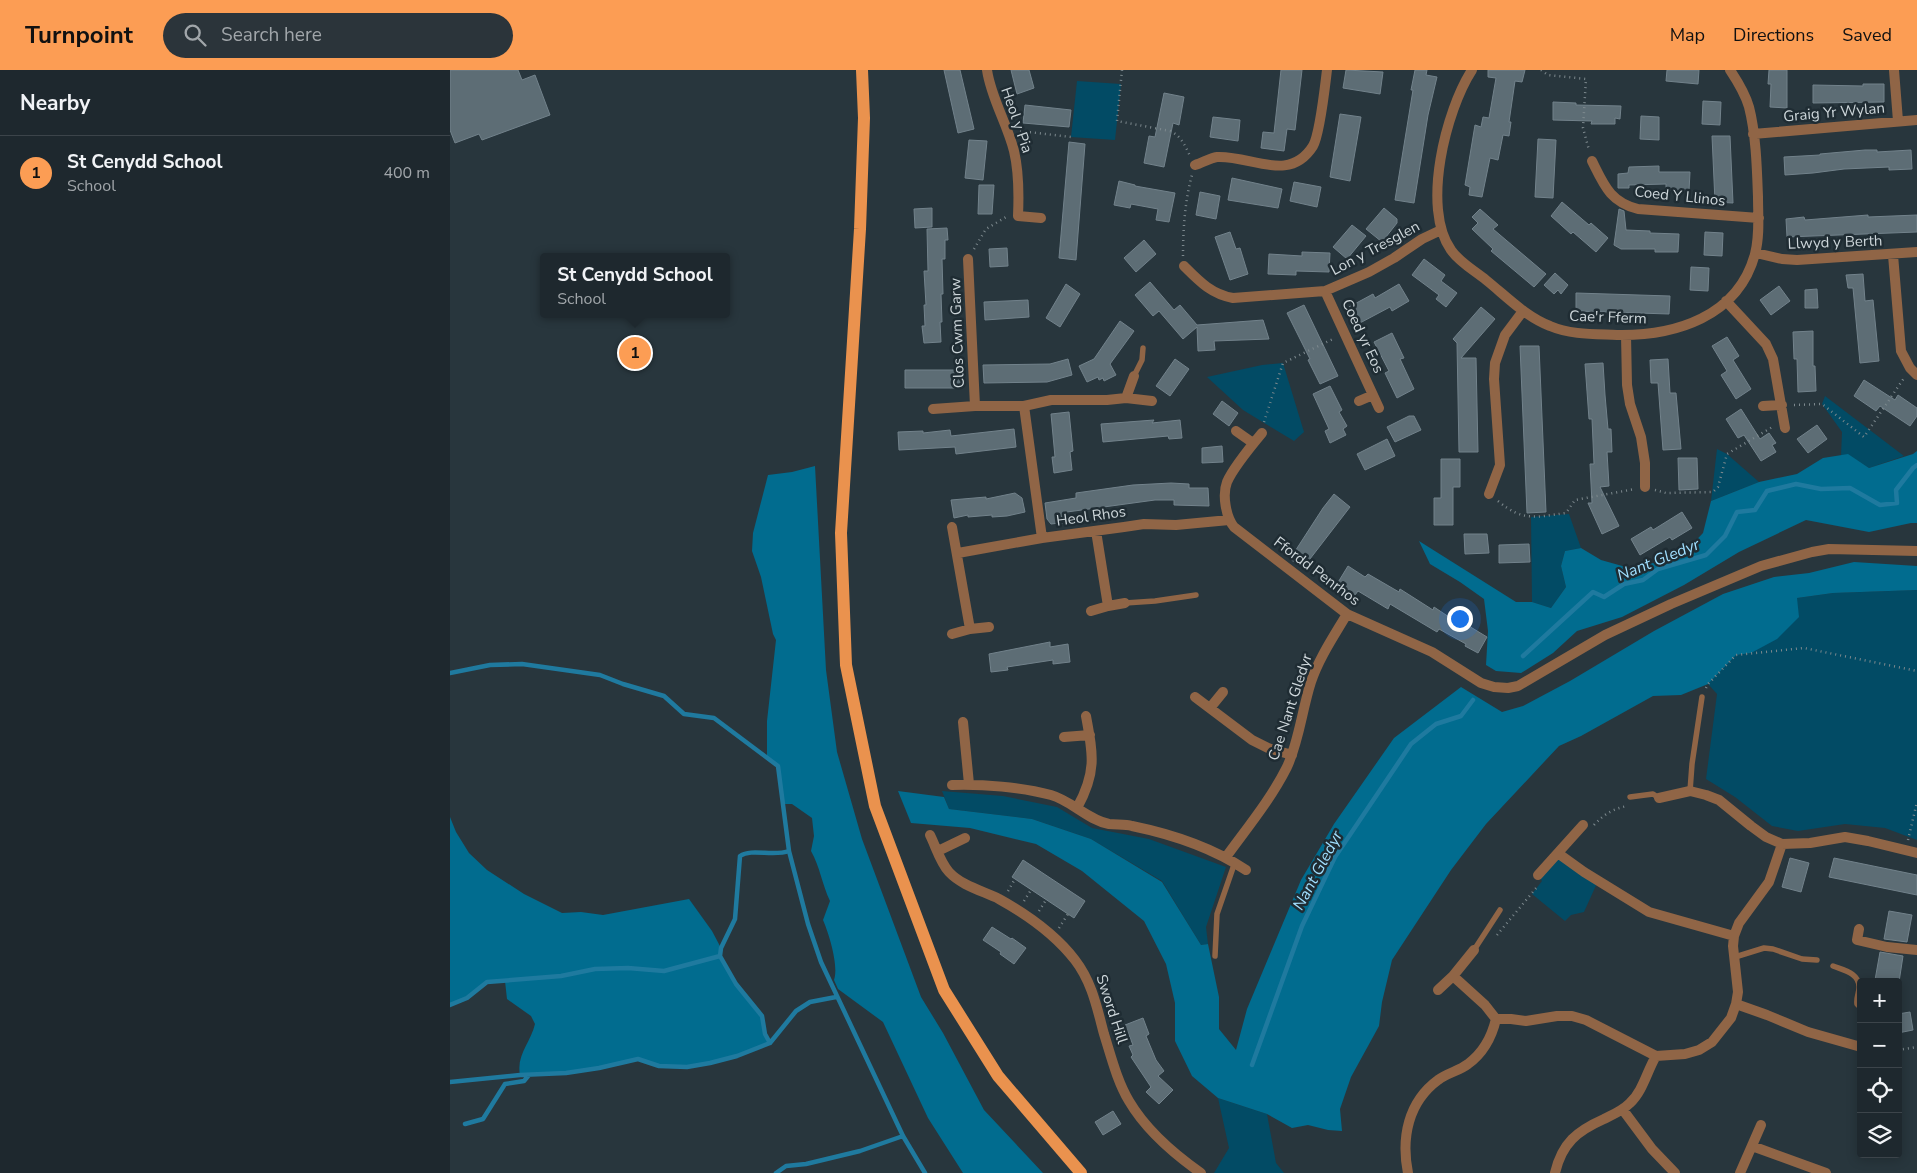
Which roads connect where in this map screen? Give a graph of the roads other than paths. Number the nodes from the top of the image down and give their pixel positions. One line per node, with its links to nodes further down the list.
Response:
1 (862, 70): 101 (main road)
2 (987, 70): 12 (street, Heol y Pia)
3 (1327, 70): 11 (street)
4 (1730, 70): 9 (street, Cae'r Fferm)
5 (1894, 70): 8 (street)
6 (1468, 72): 14 (street, Cae'r Fferm)
7 (1917, 120): 8 (street, Graig Yr Wylan)
8 (1898, 121): 9 (street, Graig Yr Wylan)
9 (1753, 134): 13 (street, Cae'r Fferm)
10 (1592, 161): 13 (street, Coed Y Llinos)
11 (1195, 165)
12 (1041, 218)
13 (1759, 218): 16 (street, Cae'r Fferm)
14 (1442, 230): 20 (street, Lon y Tresglen); 22 (street, Cae'r Fferm)
15 (1917, 252): 17 (street, Llwyd y Berth)
16 (1756, 253): 17 (street, Llwyd y Berth); 21 (street, Cae'r Fferm)
17 (1893, 255): 25 (street)
18 (968, 259): 32 (street, Clos Cwm Garw)
19 (1184, 266): 20 (street, Lon y Tresglen)
20 (1325, 291): 27 (street, Coed yr Eos)
21 (1726, 301): 23 (street, Cae'r Fferm); 31 (street)
22 (1523, 311): 23 (street, Cae'r Fferm); 42 (street)
23 (1626, 335): 41 (street)
24 (1143, 348): 26 (lane)
25 (1914, 372)
26 (1134, 376): 28 (street)
27 (1373, 395): 29 (street, Coed yr Eos); 35 (street, Coed yr Eos)
28 (1126, 398): 30 (street, Clos Cwm Garw); 33 (street, Clos Cwm Garw)
29 (1359, 401)
30 (1152, 402)
31 (1782, 405): 34 (street); 37 (street)
32 (975, 406): 33 (street, Clos Cwm Garw); 36 (street, Clos Cwm Garw)
33 (1024, 406): 46 (street)
34 (1763, 406)
35 (1379, 408)
36 (934, 410)
37 (1784, 424)
38 (1236, 431): 40 (street)
39 (1262, 433): 40 (street)
40 (1253, 443): 43 (street)
41 (1645, 487)
42 (1489, 494)
43 (1228, 520): 45 (street, Heol Rhos); 53 (street, Ffordd Penrhos)
44 (952, 527): 48 (street)
45 (1096, 530): 46 (street, Heol Rhos); 51 (street)
46 (1042, 538): 48 (street, Heol Rhos)
47 (1917, 551): 53 (street, Ffordd Penrhos)
48 (958, 553): 55 (street)
49 (1196, 595): 50 (lane)
50 (1124, 603): 51 (street)
51 (1108, 606): 52 (street)
52 (1091, 611)
53 (1347, 614): 65 (street, Cae Nant Gledyr)
54 (989, 626): 55 (street)
55 (970, 629): 56 (street)
56 (952, 634)
57 (1223, 692): 60 (street)
58 (1195, 697): 60 (street)
59 (1702, 697): 68 (lane)
60 (1210, 708): 65 (street)
61 (1086, 716): 63 (street)
62 (964, 722): 66 (street)
63 (1090, 735): 64 (street); 71 (street)
64 (1064, 738)
65 (1292, 755): 79 (street, Cae Nant Gledyr)
66 (969, 784): 67 (street); 71 (street)
67 (952, 785)
68 (1690, 791): 70 (street); 75 (street)
69 (1630, 797): 70 (lane)
70 (1658, 798)
71 (1077, 808): 79 (street)
72 (1583, 825): 78 (street)
73 (930, 835): 76 (street, Sword Hill)
74 (965, 838): 76 (street)
75 (1782, 844): 77 (street); 84 (street)
76 (938, 851): 102 (street, Sword Hill)
77 (1917, 853)
78 (1559, 854): 81 (street); 84 (street)
79 (1230, 859): 80 (street); 87 (lane)
80 (1246, 870)
81 (1538, 875)
82 (1500, 910): 85 (lane)
83 (1859, 929): 86 (street)
84 (1734, 936): 88 (street)
85 (1474, 950): 91 (street)
86 (1917, 950)
87 (1215, 956)
88 (1734, 957): 89 (lane); 94 (street)
89 (1817, 960)
90 (1833, 966): 92 (lane)
91 (1453, 976): 93 (street); 95 (street)
92 (1857, 979)
93 (1438, 990)
94 (1736, 1004): 96 (street); 97 (street)
95 (1496, 1019): 97 (street); 103 (street)
96 (1857, 1045)
97 (1656, 1056): 98 (street)
98 (1623, 1110): 104 (street); 105 (street)
99 (1761, 1125): 100 (street)
100 (1752, 1146): 106 (street); 107 (street)
101 (1081, 1173)
102 (1201, 1173)
103 (1408, 1173)
104 (1555, 1173)
105 (1675, 1173)
106 (1740, 1173)
107 (1826, 1173)

